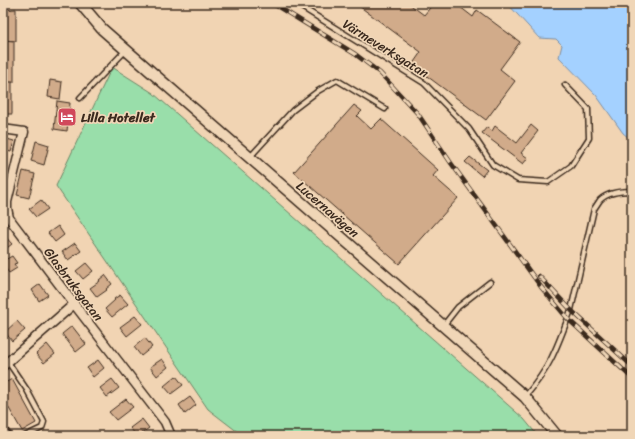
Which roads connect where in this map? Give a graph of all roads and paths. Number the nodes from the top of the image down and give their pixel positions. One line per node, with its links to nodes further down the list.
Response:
1 (80, 3): 3 (street, Lucernavägen)
2 (295, 3): 4 (lane, Värmeverksgatan)
3 (126, 50): 5 (lane); 8 (street, Lucernavägen)
4 (565, 85)
5 (80, 98)
6 (385, 109): 8 (lane)
7 (3, 129): 11 (street, Glasbruksgatan)
8 (250, 158): 12 (street, Lucernavägen)
9 (632, 191): 14 (lane)
10 (490, 282): 12 (lane)
11 (74, 304): 13 (street); 18 (street, Glasbruksgatan)
12 (443, 326): 14 (street, Lucernavägen)
13 (6, 364): 17 (lane)
14 (525, 398): 19 (street, Lucernavägen)
15 (3, 430): 16 (street)
16 (7, 436)
17 (25, 436)
18 (171, 436)
19 (557, 436)

